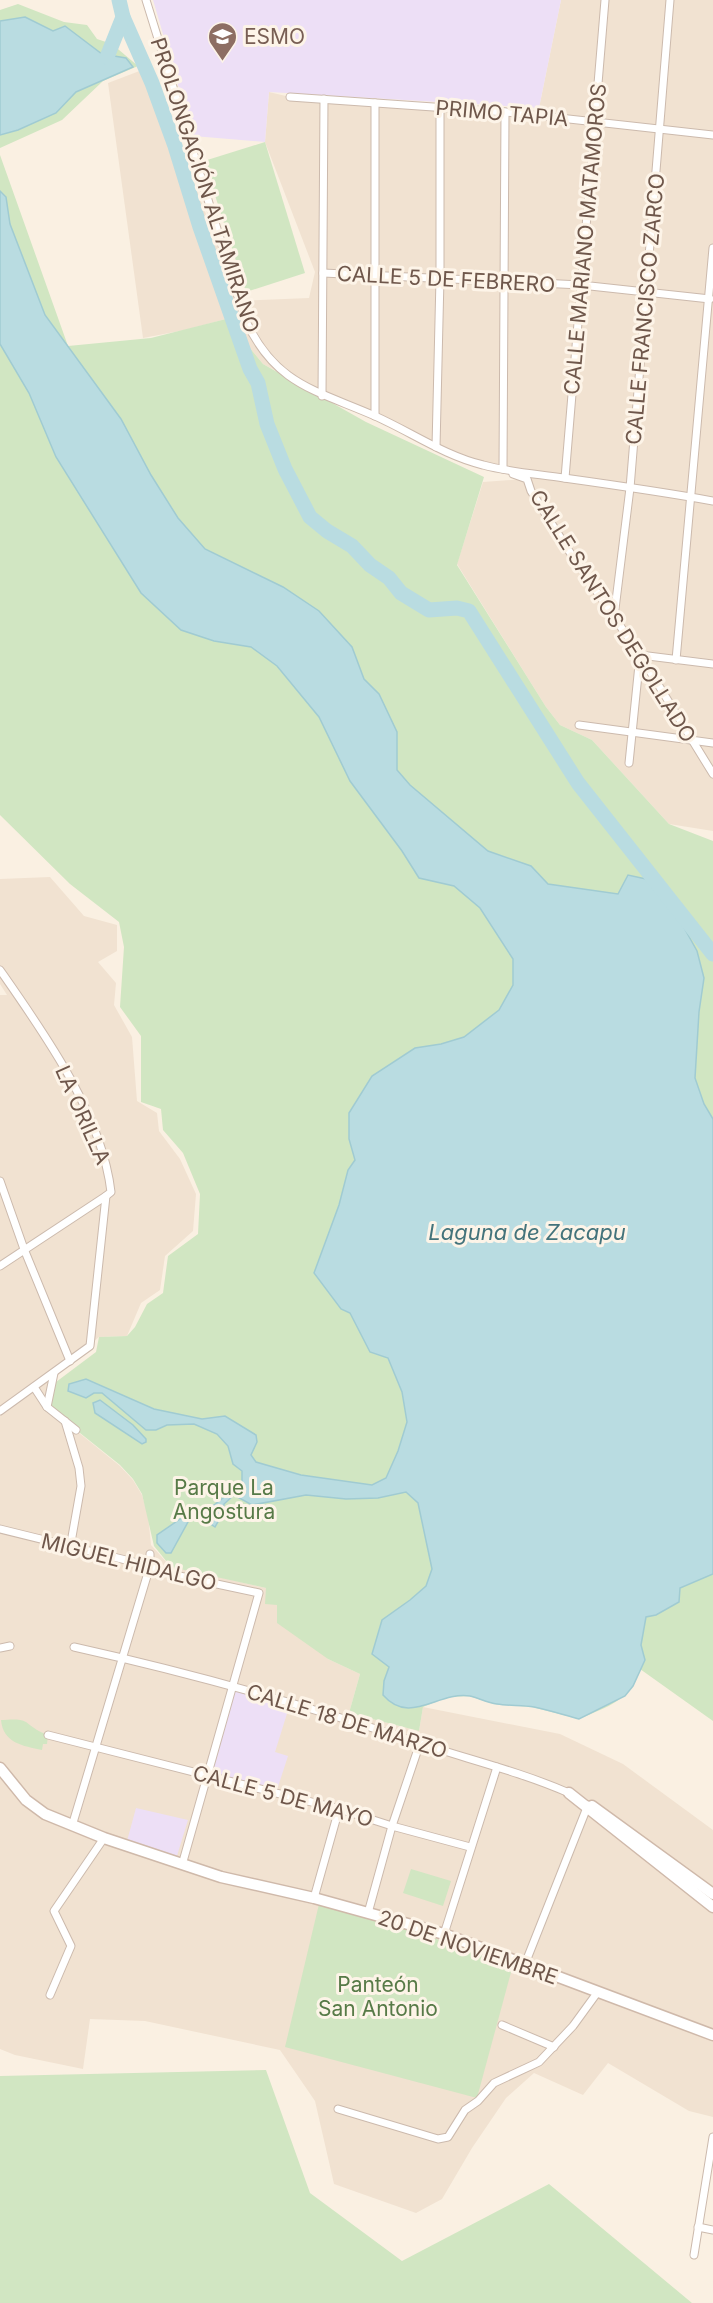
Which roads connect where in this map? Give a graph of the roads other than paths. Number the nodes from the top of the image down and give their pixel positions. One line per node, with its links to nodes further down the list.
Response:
1 (146, 0): 20 (street, PROLONGACIÓN ALTAMIRANO)
2 (605, 0): 9 (street, CALLE MARIANO MATAMOROS)
3 (670, 0): 10 (street, CALLE FRANCISCO ZARCO)
4 (290, 97): 5 (street, PRIMO TAPIA)
5 (324, 99): 6 (street, PRIMO TAPIA); 13 (street)
6 (375, 103): 7 (street, PRIMO TAPIA); 14 (street)
7 (440, 107): 8 (street, PRIMO TAPIA); 15 (street)
8 (505, 112): 9 (street, PRIMO TAPIA); 16 (street)
9 (594, 122): 10 (street, PRIMO TAPIA); 17 (street, CALLE MARIANO MATAMOROS)
10 (660, 130): 11 (street, PRIMO TAPIA); 18 (street, CALLE FRANCISCO ZARCO)
11 (713, 135)
12 (713, 248): 19 (street)
13 (323, 273): 14 (street, CALLE 5 DE FEBRERO); 20 (street)
14 (375, 275): 15 (street, CALLE 5 DE FEBRERO); 21 (street)
15 (440, 278): 16 (street, CALLE 5 DE FEBRERO); 22 (street)
16 (505, 281): 17 (street, CALLE 5 DE FEBRERO); 23 (street)
17 (581, 285): 18 (street, CALLE 5 DE FEBRERO); 25 (street, CALLE MARIANO MATAMOROS)
18 (645, 292): 19 (street, CALLE 5 DE FEBRERO); 27 (street, CALLE FRANCISCO ZARCO)
19 (711, 299): 28 (street)
20 (322, 396): 21 (street, PROLONGACIÓN ALTAMIRANO)
21 (375, 416): 22 (street, PROLONGACIÓN ALTAMIRANO)
22 (436, 447): 23 (street, PROLONGACIÓN ALTAMIRANO)
23 (503, 469): 24 (street); 26 (street, CALLE SANTOS DEGOLLADO)
24 (537, 474): 25 (street); 26 (street)
25 (565, 478): 27 (street)
26 (527, 479): 30 (street, CALLE SANTOS DEGOLLADO)
27 (630, 488): 28 (street); 30 (street, CALLE FRANCISCO ZARCO)
28 (690, 496): 29 (street); 32 (street)
29 (713, 501)
30 (614, 617): 31 (street, CALLE SANTOS DEGOLLADO)
31 (640, 655): 32 (street); 35 (street); 36 (street, CALLE SANTOS DEGOLLADO)
32 (676, 660): 33 (street)
33 (713, 664)
34 (579, 725): 35 (street)
35 (632, 732): 36 (street); 38 (street)
36 (692, 740): 37 (street); 39 (street, CALLE SANTOS DEGOLLADO)
37 (713, 744)
38 (629, 763)
39 (713, 774)
40 (0, 970): 42 (street, LA ORILLA)
41 (0, 1181): 43 (street)
42 (106, 1196): 43 (street); 45 (street, LA ORILLA)
43 (24, 1249): 44 (street); 45 (street)
44 (0, 1266)
45 (70, 1361): 46 (street)
46 (54, 1373): 47 (street); 48 (street)
47 (34, 1387): 48 (street); 49 (street)
48 (47, 1407): 50 (street)
49 (0, 1411)
50 (65, 1421): 51 (street); 53 (street)
51 (76, 1430)
52 (0, 1529): 53 (street, MIGUEL HIDALGO)
53 (70, 1548): 55 (street, MIGUEL HIDALGO)
54 (150, 1554): 55 (street)
55 (150, 1566): 59 (street); 60 (street, MIGUEL HIDALGO)
56 (10, 1646): 58 (street)
57 (74, 1647): 59 (street, CALLE 18 DE MARZO)
58 (0, 1648)
59 (122, 1658): 60 (street, CALLE 18 DE MARZO); 63 (street)
60 (234, 1687): 62 (street, CALLE 18 DE MARZO); 66 (street)
61 (48, 1735): 63 (street, CALLE 5 DE MAYO)
62 (420, 1743): 64 (street, CALLE 18 DE MARZO); 71 (street)
63 (96, 1746): 66 (street, CALLE 5 DE MAYO); 70 (street)
64 (497, 1767): 67 (street, CALLE 18 DE MARZO); 73 (street)
65 (0, 1768): 70 (main road, 20 DE NOVIEMBRE)
66 (207, 1776): 69 (street, CALLE 5 DE MAYO); 74 (street)
67 (568, 1793): 68 (main road, CALLE 18 DE MARZO)
68 (587, 1806): 75 (main road, CALLE 18 DE MARZO); 77 (main road, CALLE 18 DE MARZO); 80 (street)
69 (339, 1809): 71 (street, CALLE 5 DE MAYO); 76 (street)
70 (72, 1826): 72 (main road, 20 DE NOVIEMBRE)
71 (392, 1826): 73 (street, CALLE 5 DE MAYO); 78 (street)
72 (104, 1838): 74 (main road, 20 DE NOVIEMBRE); 82 (street)
73 (470, 1847): 79 (street)
74 (182, 1865): 76 (main road, 20 DE NOVIEMBRE)
75 (713, 1894)
76 (314, 1898): 78 (main road, 20 DE NOVIEMBRE)
77 (713, 1907)
78 (368, 1913): 79 (main road, 20 DE NOVIEMBRE)
79 (444, 1934): 80 (main road, 20 DE NOVIEMBRE)
80 (525, 1964): 81 (main road, 20 DE NOVIEMBRE)
81 (597, 1993): 84 (main road, 20 DE NOVIEMBRE); 85 (street)
82 (50, 1995)
83 (502, 2025): 85 (street)
84 (713, 2035)
85 (554, 2047): 86 (street)
86 (339, 2109)
87 (713, 2137): 88 (street)
88 (698, 2227): 89 (street); 90 (street)
89 (713, 2230)
90 (694, 2255)

